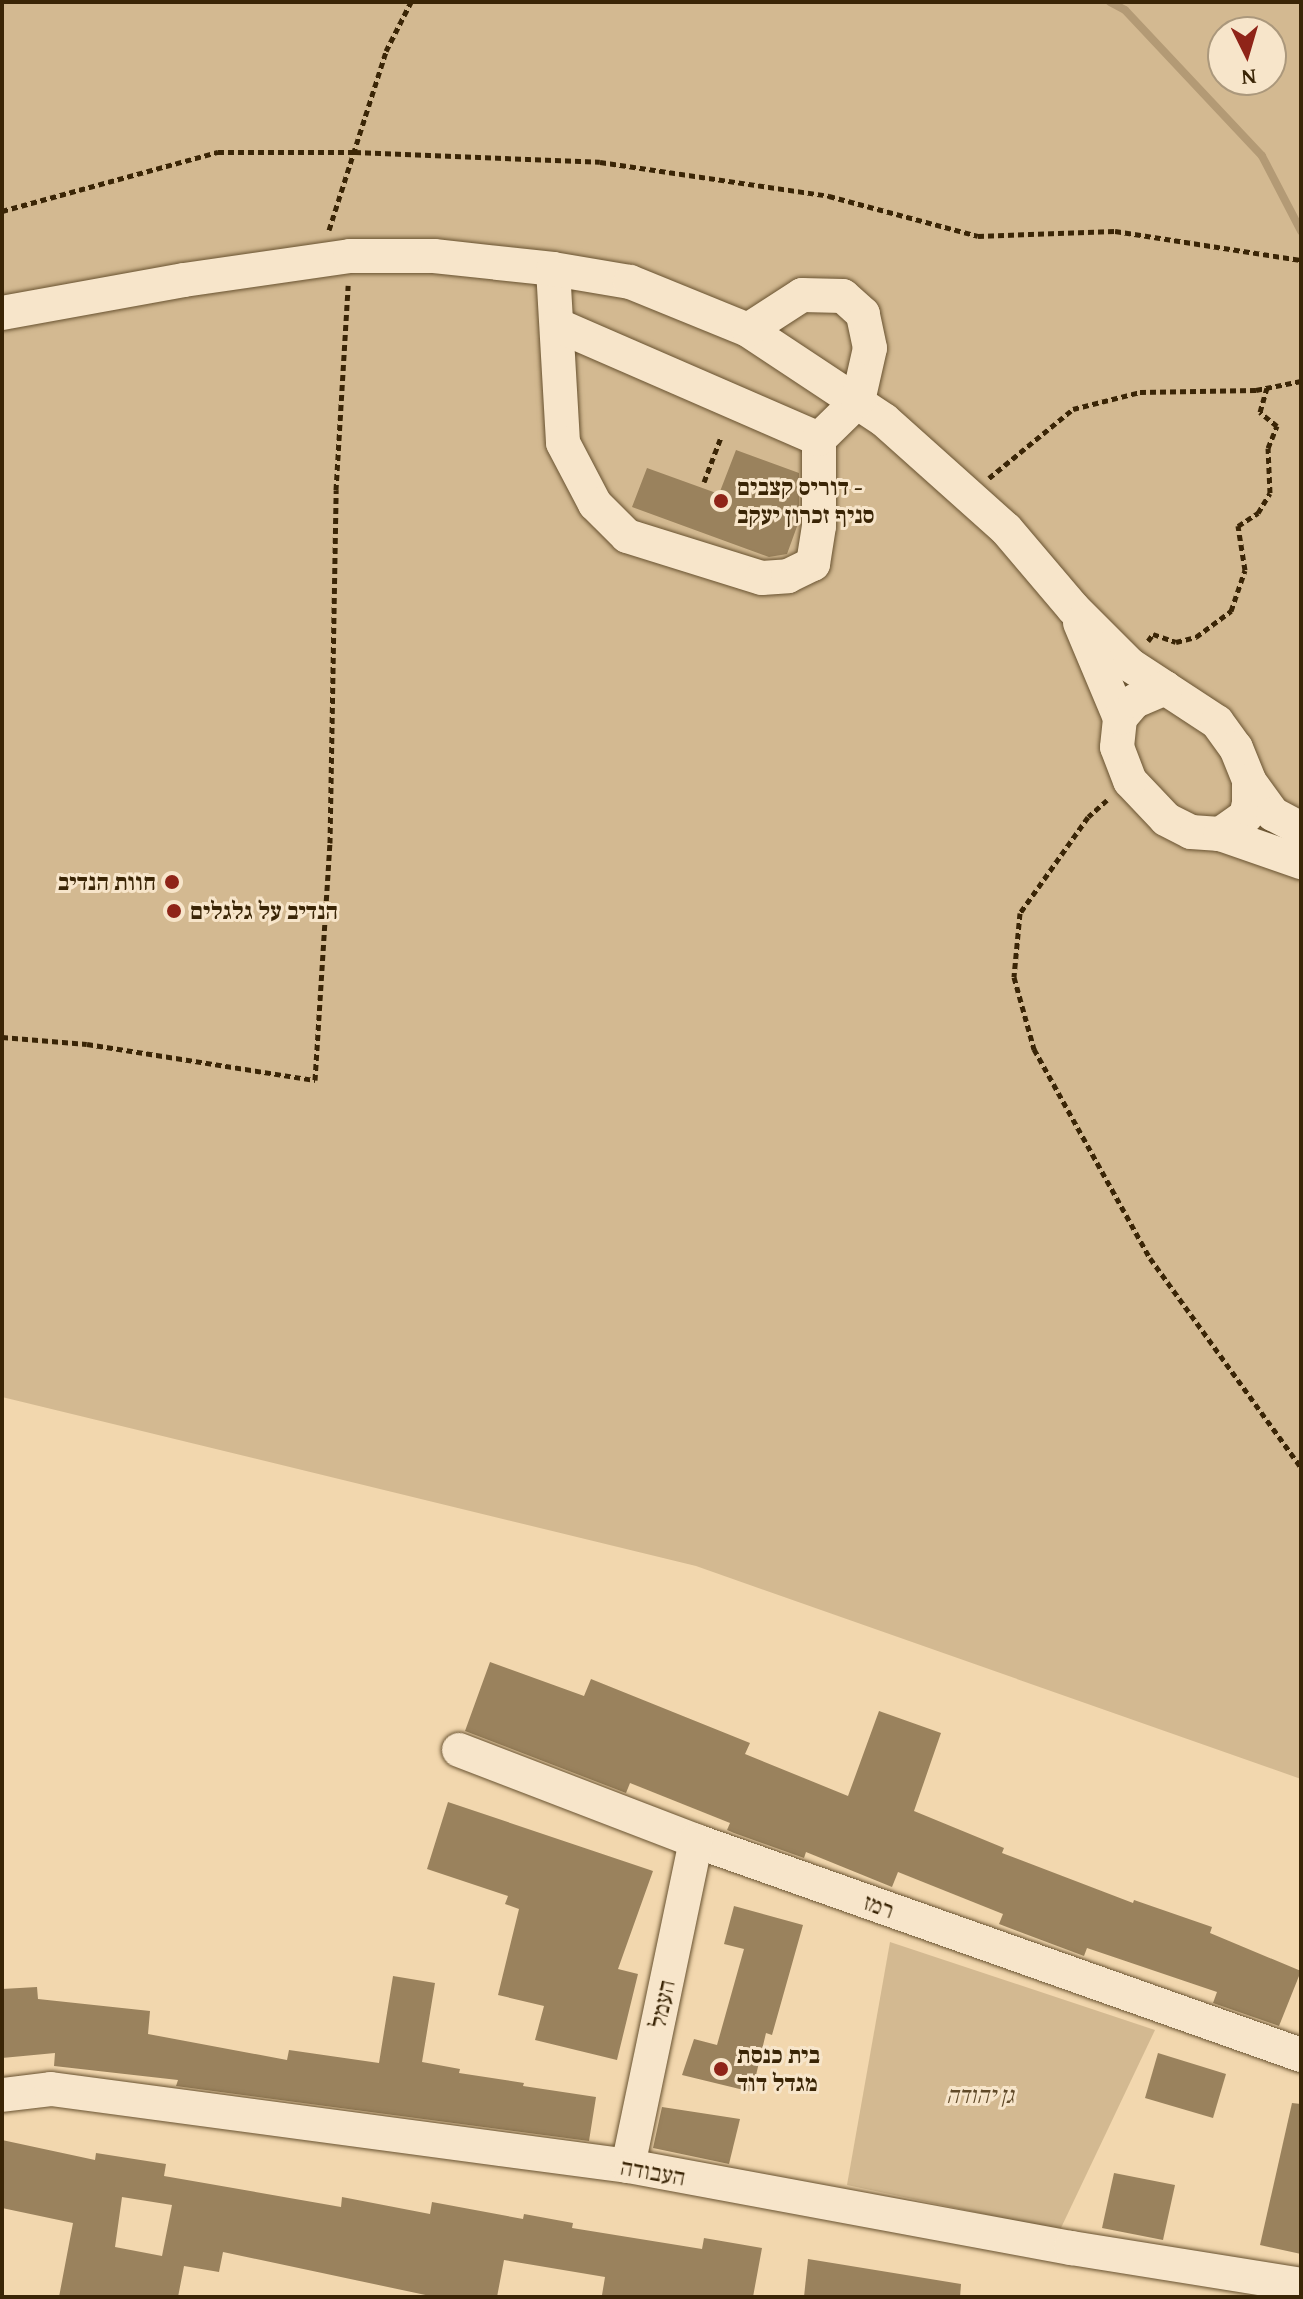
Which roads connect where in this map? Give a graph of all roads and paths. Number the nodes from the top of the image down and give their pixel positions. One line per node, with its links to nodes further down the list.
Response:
1 (411, 2): 2 (path)
2 (355, 152): 3 (path); 4 (path); 5 (path)
3 (2, 211)
4 (335, 258): 6 (street); 7 (street); 26 (path)
5 (1301, 260)
6 (553, 269): 8 (street); 9 (street)
7 (2, 313)
8 (557, 325): 14 (street); 14 (street)
9 (748, 330): 12 (street); 12 (street)
10 (1301, 381): 11 (path)
11 (1267, 388): 16 (path); 18 (path)
12 (858, 401): 14 (street); 16 (street)
13 (721, 437): 15 (path)
14 (819, 439)
15 (704, 482)
16 (970, 493): 17 (street)
17 (1073, 608): 18 (street); 20 (street)
18 (1128, 663): 19 (street)
19 (1165, 688): 20 (street); 22 (street)
20 (1120, 718): 21 (street)
21 (1130, 781): 24 (street); 27 (path)
22 (1249, 781): 23 (street); 24 (street)
23 (1301, 829)
24 (1220, 834): 25 (street)
25 (1301, 862)
26 (2, 1037)
27 (1301, 1467)
28 (459, 1750): 29 (street, רמז)
29 (696, 1841): 30 (street, רמז); 32 (street, העמל)
30 (1301, 2055)
31 (2, 2095): 32 (street, העבודה)
32 (628, 2166): 33 (street, העבודה)
33 (1301, 2285)

